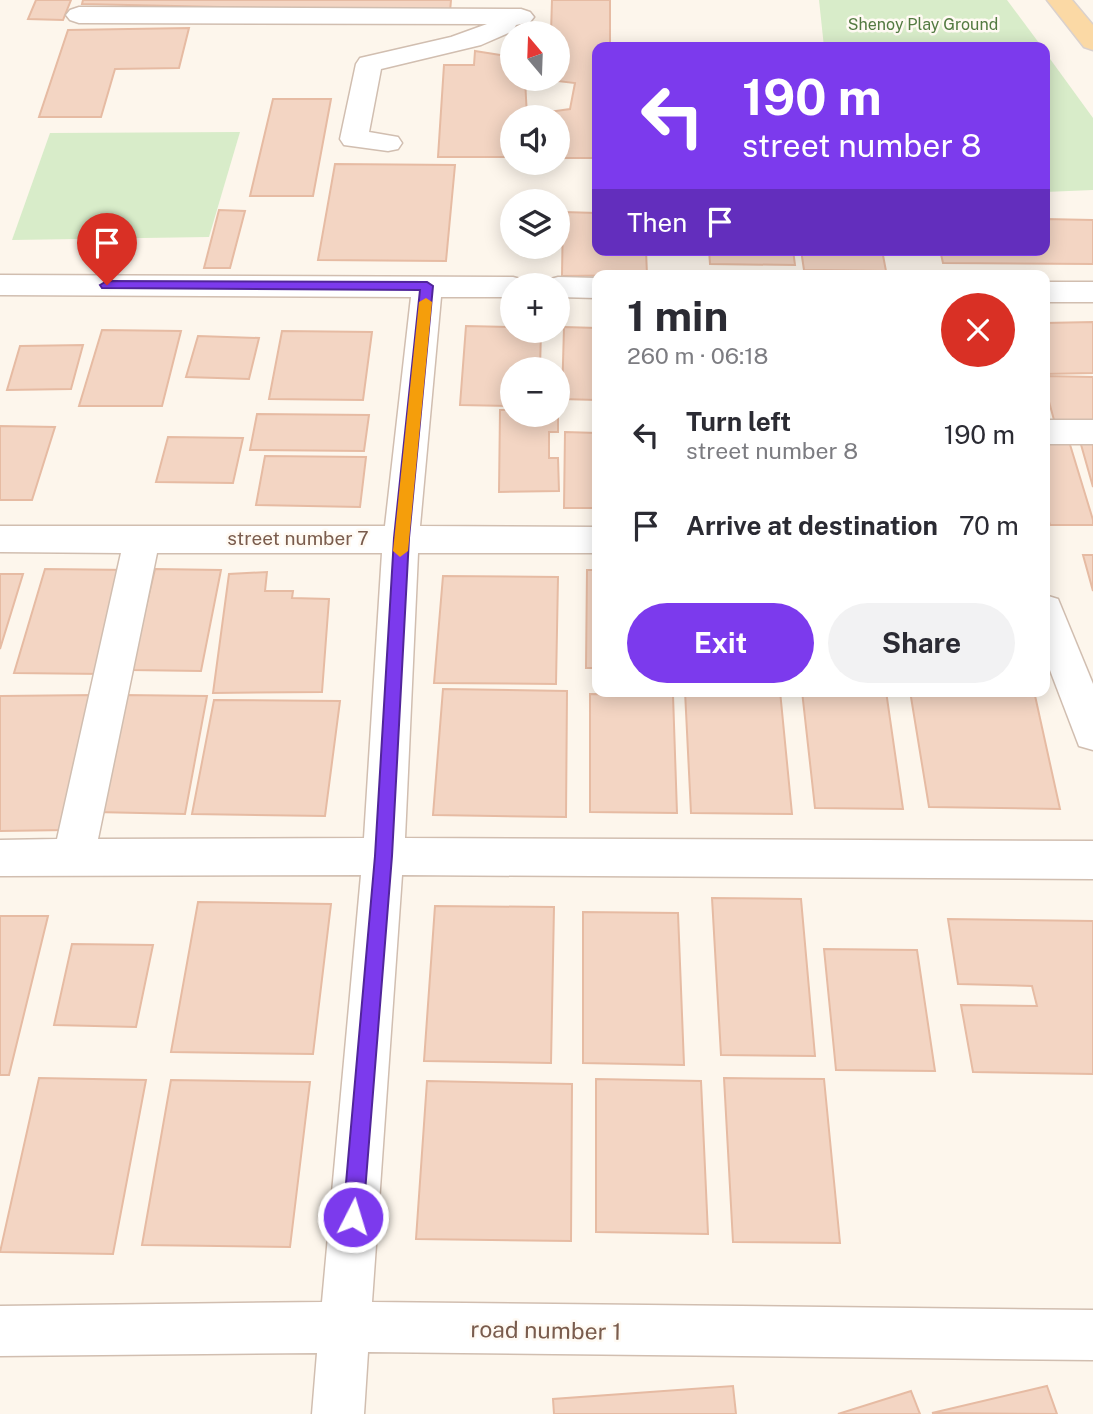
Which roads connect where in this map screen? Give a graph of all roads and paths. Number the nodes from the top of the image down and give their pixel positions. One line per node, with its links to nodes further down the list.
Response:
1 (1059, 0): 4 (main road)
2 (79, 15): 3 (street)
3 (521, 17): 5 (street)
4 (1093, 42)
5 (388, 144)
6 (0, 285): 7 (street)
7 (427, 286): 8 (street); 16 (street)
8 (500, 287)
9 (570, 287): 10 (street)
10 (592, 288)
11 (1050, 292): 12 (street)
12 (1093, 292)
13 (1050, 432): 14 (street)
14 (1093, 432)
15 (142, 538): 16 (street, street number 7); 17 (street, street number 7); 21 (street)
16 (401, 538): 18 (street, street number 7); 22 (street)
17 (0, 539)
18 (592, 540)
19 (1050, 623): 20 (street)
20 (1093, 734)
21 (74, 856): 22 (street); 23 (street)
22 (383, 856): 24 (street); 25 (street)
23 (0, 858)
24 (1093, 860)
25 (344, 1328): 26 (street, road number 1); 27 (street, road number 1); 28 (street)
26 (0, 1331)
27 (1093, 1335)
28 (338, 1414)

